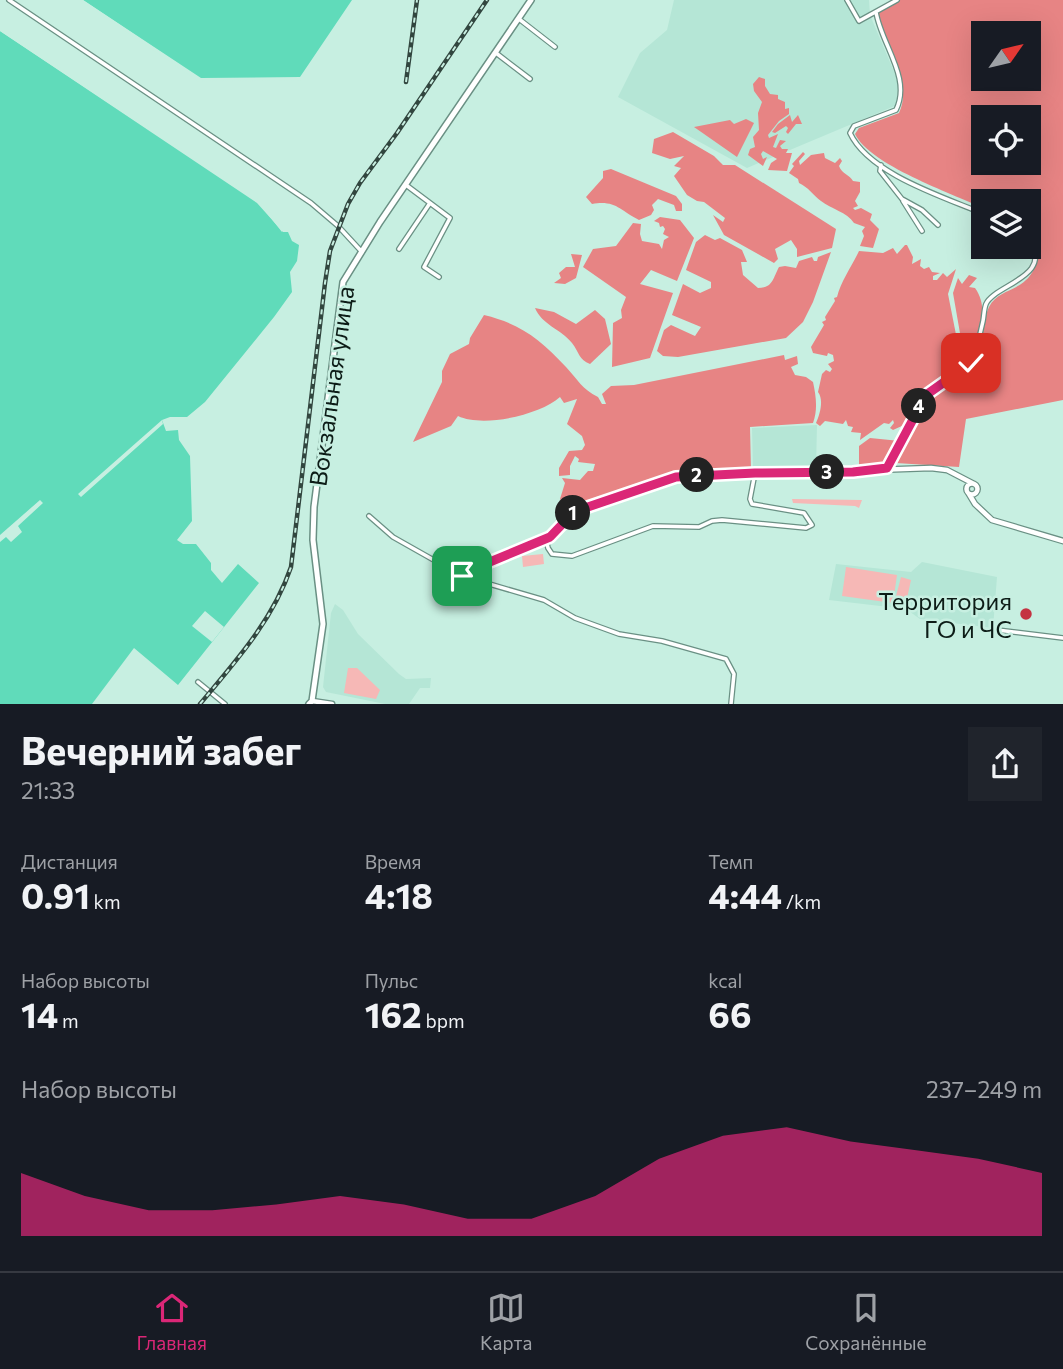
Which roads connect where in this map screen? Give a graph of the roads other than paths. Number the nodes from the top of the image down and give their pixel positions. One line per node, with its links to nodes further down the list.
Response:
1 (9, 0): 18 (street)
2 (531, 0): 6 (main road, Вокзальная улица)
3 (848, 0): 5 (street)
4 (897, 0): 5 (street)
5 (876, 12): 10 (street)
6 (519, 19): 7 (street); 8 (main road, Вокзальная улица)
7 (555, 47)
8 (496, 53): 9 (street); 11 (main road, Вокзальная улица)
9 (530, 79)
10 (881, 165): 12 (street); 14 (street)
11 (406, 184): 13 (street); 18 (main road, Вокзальная улица)
12 (902, 199): 15 (street); 16 (street)
13 (430, 203): 17 (street); 20 (street)
14 (971, 208)
15 (938, 225)
16 (922, 231)
17 (399, 249)
18 (362, 252): 35 (main road, Вокзальная улица)
19 (1034, 259): 21 (street)
20 (439, 277)
21 (887, 468): 22 (street); 23 (street)
22 (947, 470): 24 (street); 26 (street)
23 (755, 473): 29 (street); 29 (street)
24 (974, 484): 25 (street); 26 (street)
25 (978, 492): 26 (street); 27 (street)
26 (968, 493): 27 (street)
27 (986, 514): 30 (street)
28 (369, 516): 31 (street)
29 (546, 539): 31 (street)
30 (1063, 541)
31 (462, 576): 38 (street)
32 (997, 630): 33 (street)
33 (1063, 638)
34 (198, 682): 36 (street)
35 (310, 703): 37 (street)
36 (225, 704)
37 (332, 704)
38 (731, 704)

